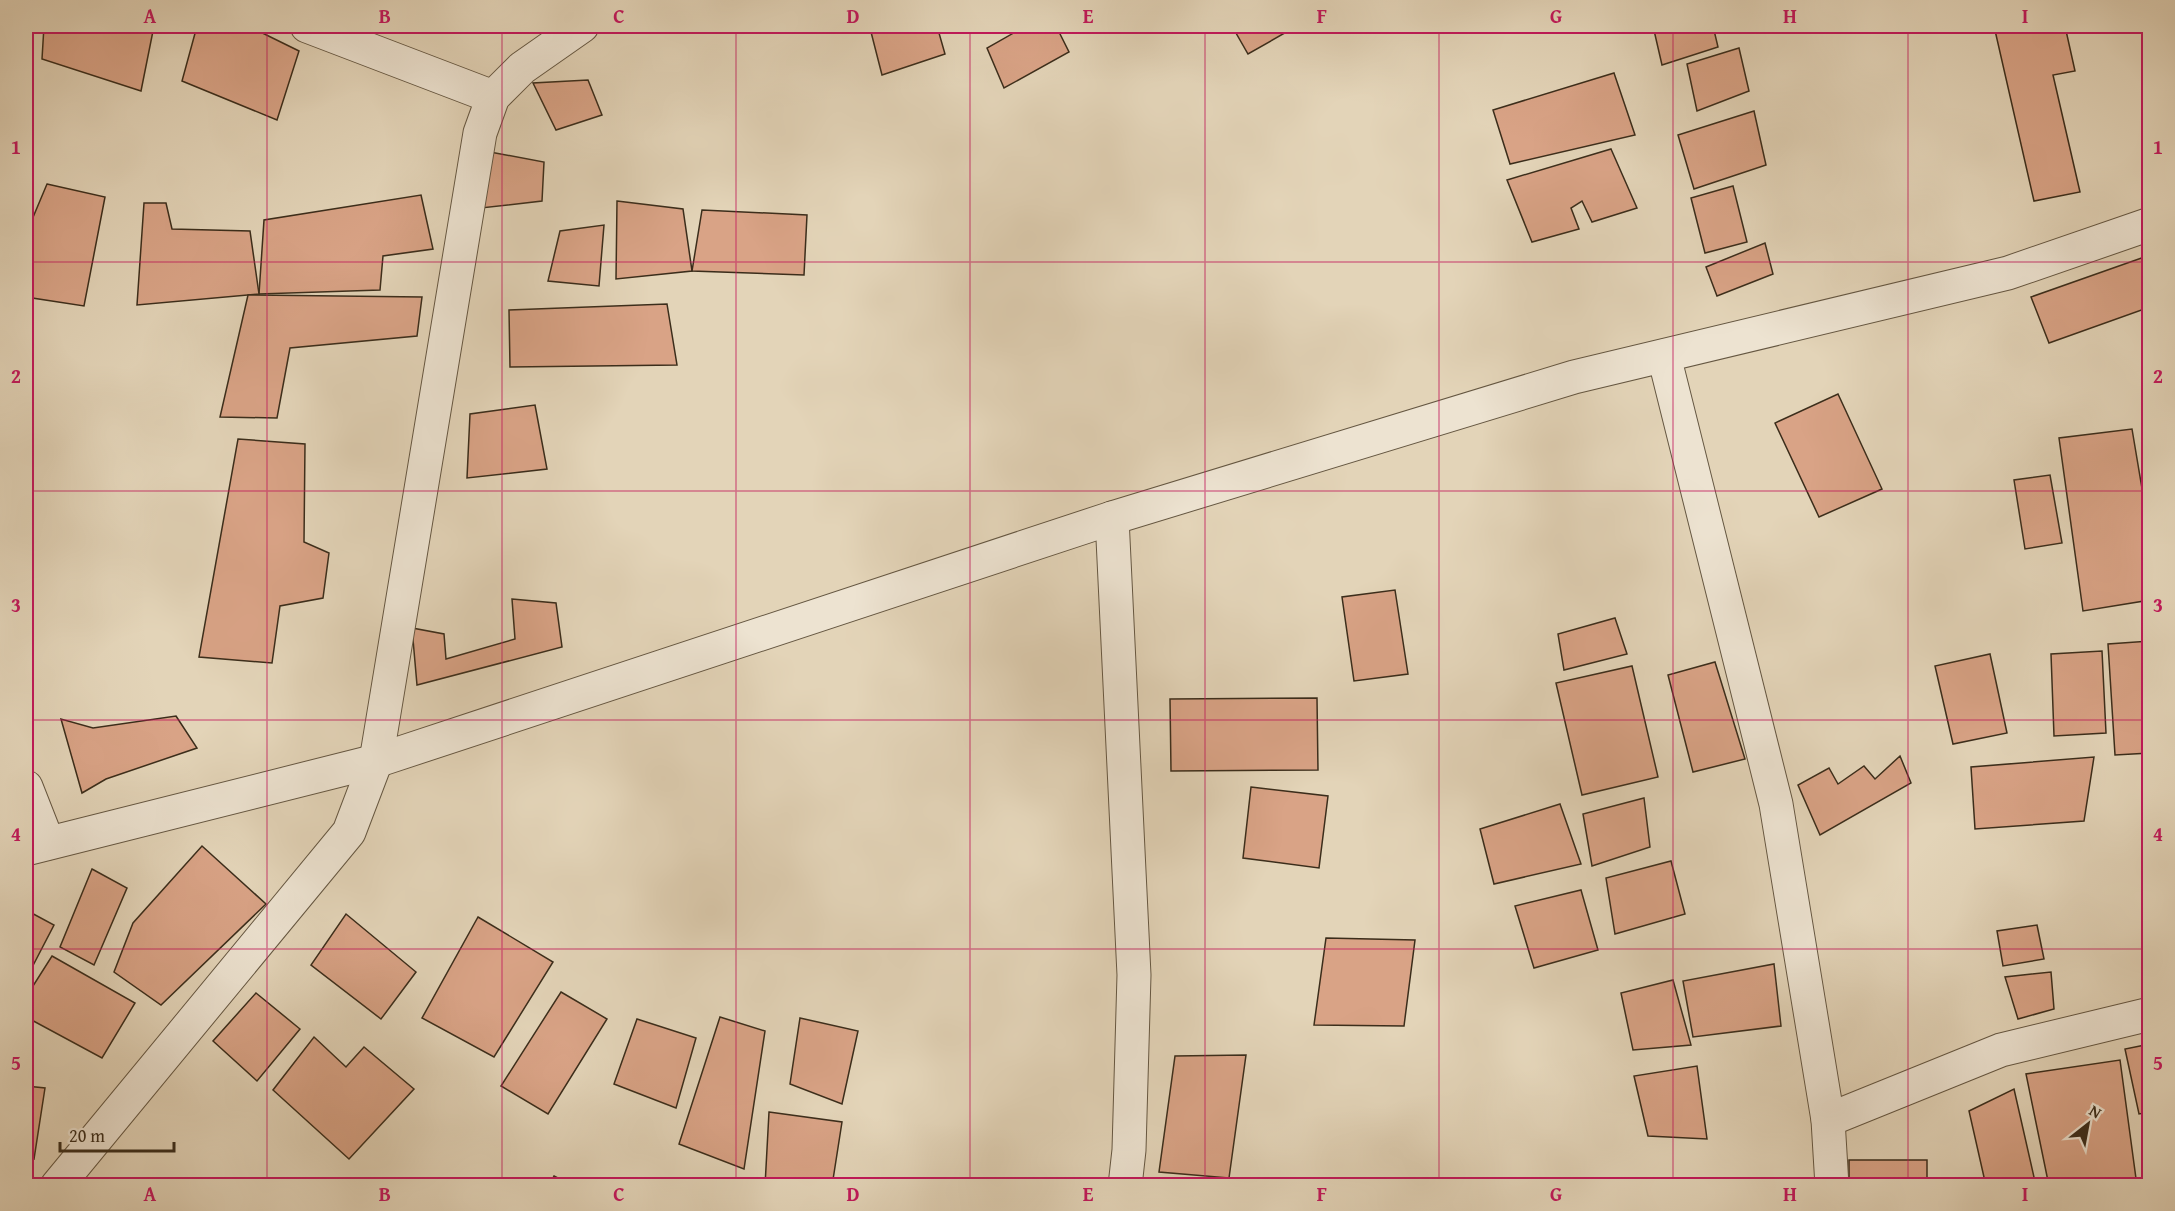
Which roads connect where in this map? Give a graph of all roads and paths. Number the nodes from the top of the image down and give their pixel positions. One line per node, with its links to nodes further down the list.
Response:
1 (307, 26): 3 (street)
2 (582, 26): 3 (street)
3 (493, 97): 7 (street)
4 (2150, 224): 5 (street)
5 (1664, 356): 6 (street); 11 (street)
6 (1112, 518): 7 (street); 13 (street)
7 (376, 761): 9 (street); 12 (street)
8 (26, 787): 9 (street)
9 (37, 846)
10 (2150, 1014): 11 (street)
11 (1828, 1120): 14 (street)
12 (57, 1185)
13 (1125, 1185)
14 (1832, 1185)

